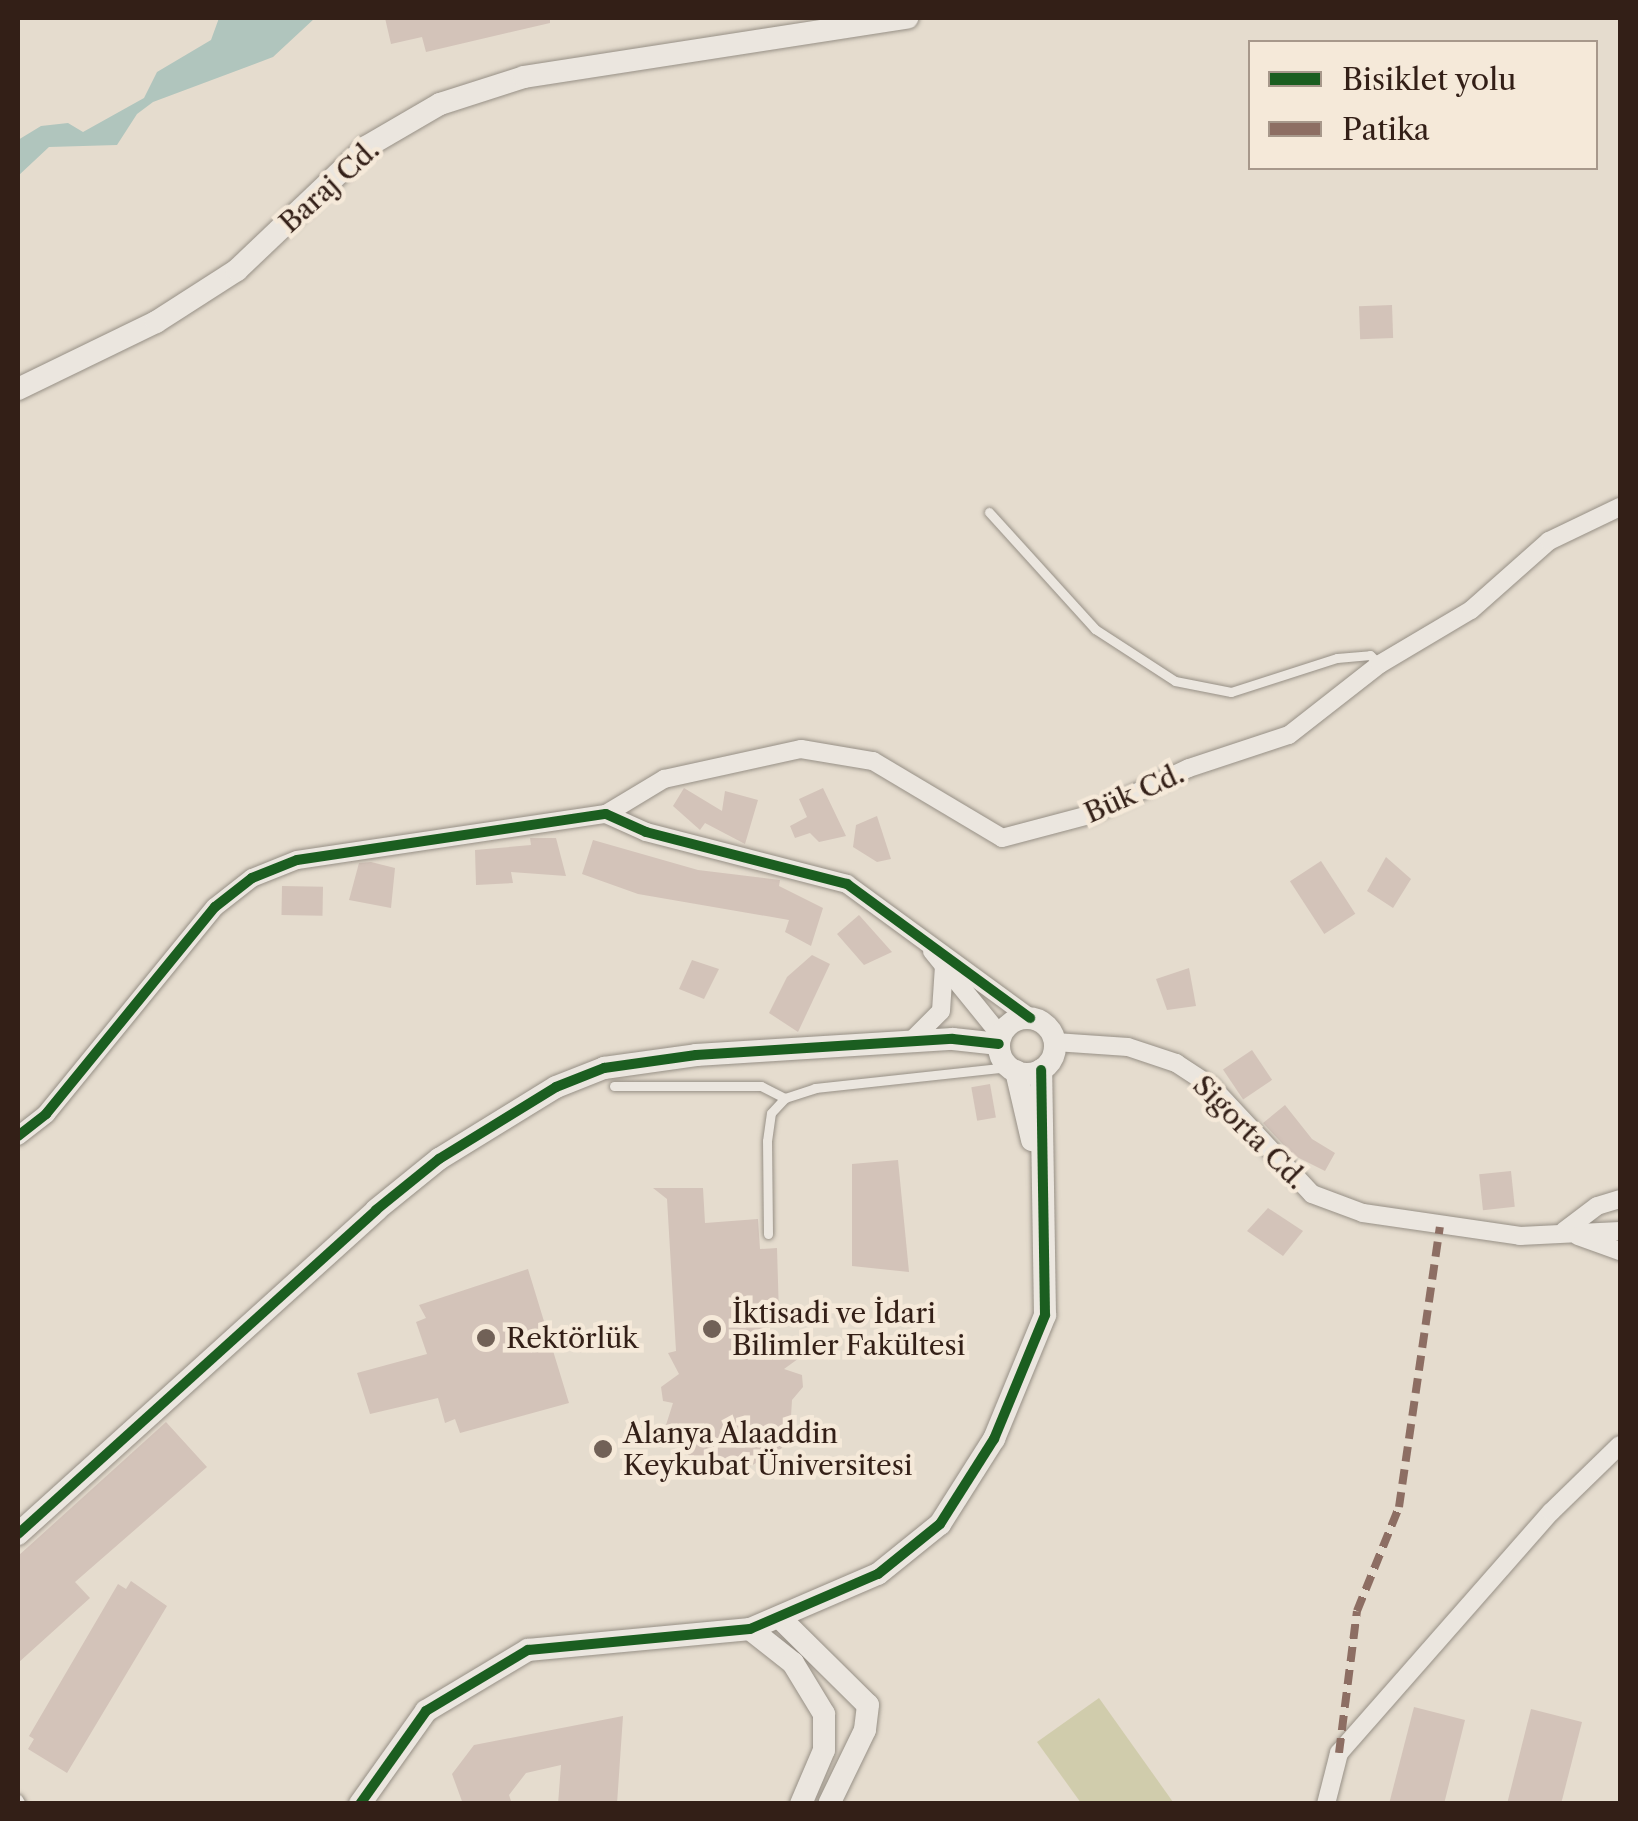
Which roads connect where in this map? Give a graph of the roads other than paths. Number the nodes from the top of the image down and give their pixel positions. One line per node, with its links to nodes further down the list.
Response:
1 (906, 18): 2 (street, Baraj Cd.)
2 (18, 388)
3 (1620, 507): 5 (street, Bük Cd.)
4 (989, 512): 5 (lane)
5 (1380, 664): 6 (street, Bük Cd.)
6 (606, 814): 7 (street); 16 (street)
7 (916, 932): 8 (street); 9 (street)
8 (944, 965): 10 (street); 12 (street)
9 (1030, 1018): 11 (street); 12 (street)
10 (910, 1042): 12 (street); 24 (street)
11 (1055, 1042): 13 (street); 19 (street, Sigorta Cd.)
12 (1005, 1055): 13 (street); 15 (lane); 17 (street)
13 (1041, 1070): 17 (street)
14 (614, 1086): 15 (lane)
15 (786, 1098): 21 (lane)
16 (18, 1136)
17 (1041, 1178): 25 (street)
18 (1620, 1200): 19 (street)
19 (1564, 1231): 20 (street, Sigorta Cd.); 22 (street)
20 (1620, 1231)
21 (768, 1234)
22 (1620, 1251)
23 (1620, 1445): 30 (street)
24 (18, 1534)
25 (781, 1619): 26 (street); 29 (street)
26 (750, 1629): 27 (street); 28 (street)
27 (360, 1804)
28 (801, 1804)
29 (829, 1804)
30 (1326, 1804)

